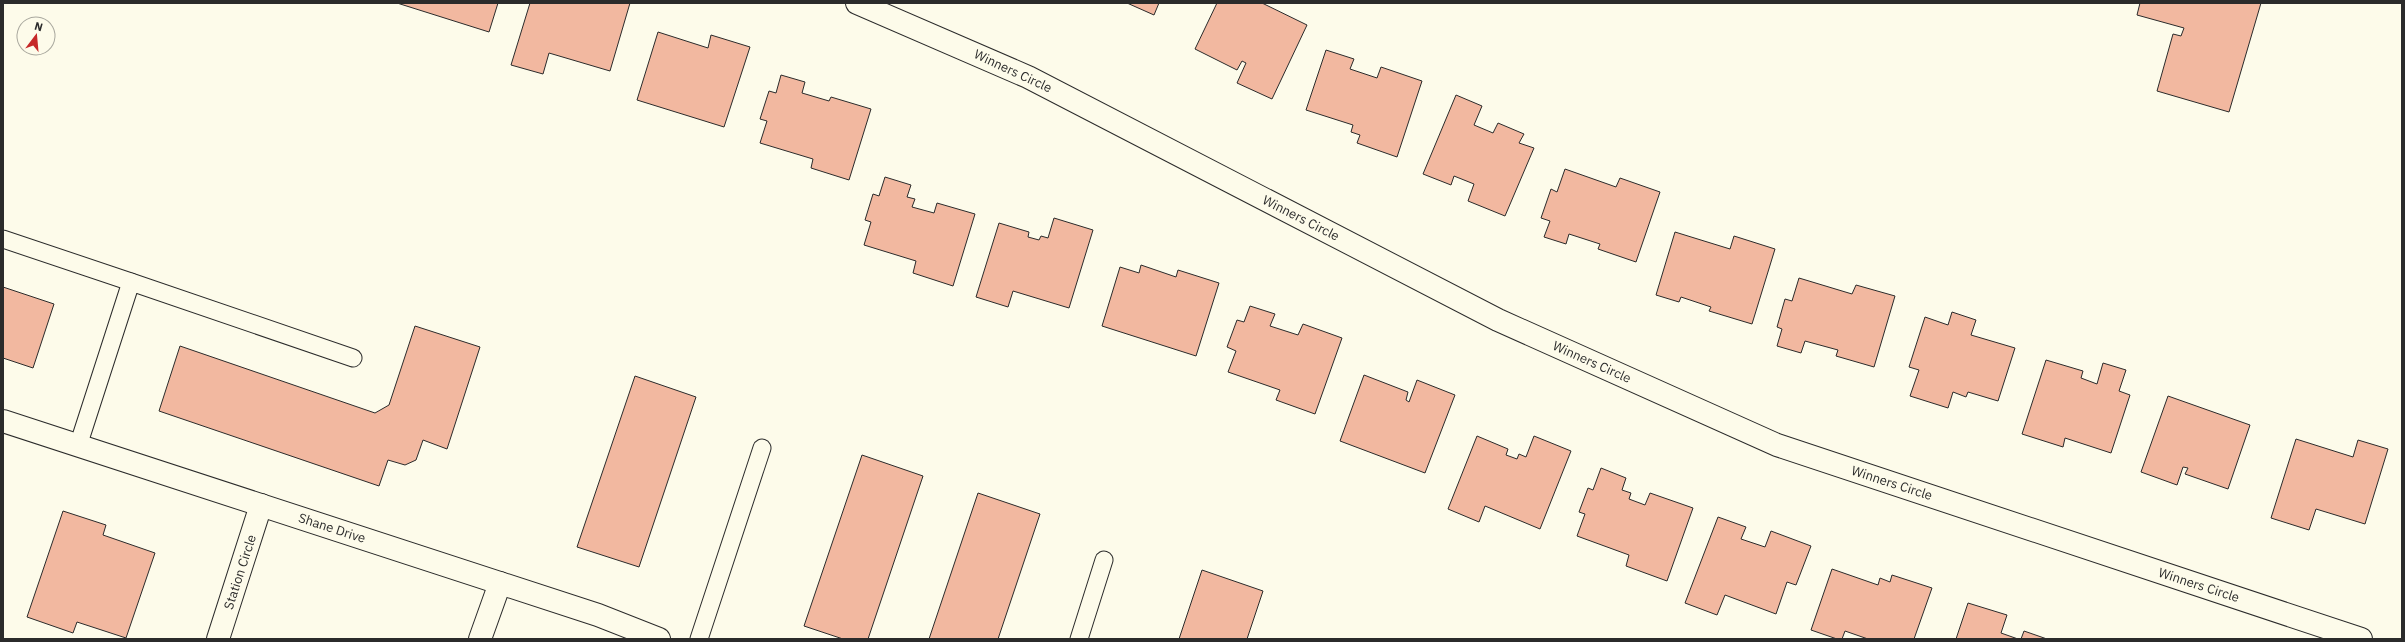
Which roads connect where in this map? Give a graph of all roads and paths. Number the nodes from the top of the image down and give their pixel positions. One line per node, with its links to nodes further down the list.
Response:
1 (857, 3): 16 (street, Winners Circle)
2 (3, 239): 3 (lane)
3 (131, 282): 4 (lane); 6 (lane)
4 (353, 358)
5 (3, 421): 6 (street, Shane Drive)
6 (78, 446): 8 (street, Shane Drive)
7 (762, 448): 14 (lane)
8 (261, 505): 10 (street, Shane Drive); 11 (street, Station Circle)
9 (1104, 560): 15 (lane)
10 (500, 583): 12 (street); 13 (street, Shane Drive)
11 (218, 639)
12 (480, 639)
13 (659, 639)
14 (699, 639)
15 (1079, 639)
16 (2360, 639)

